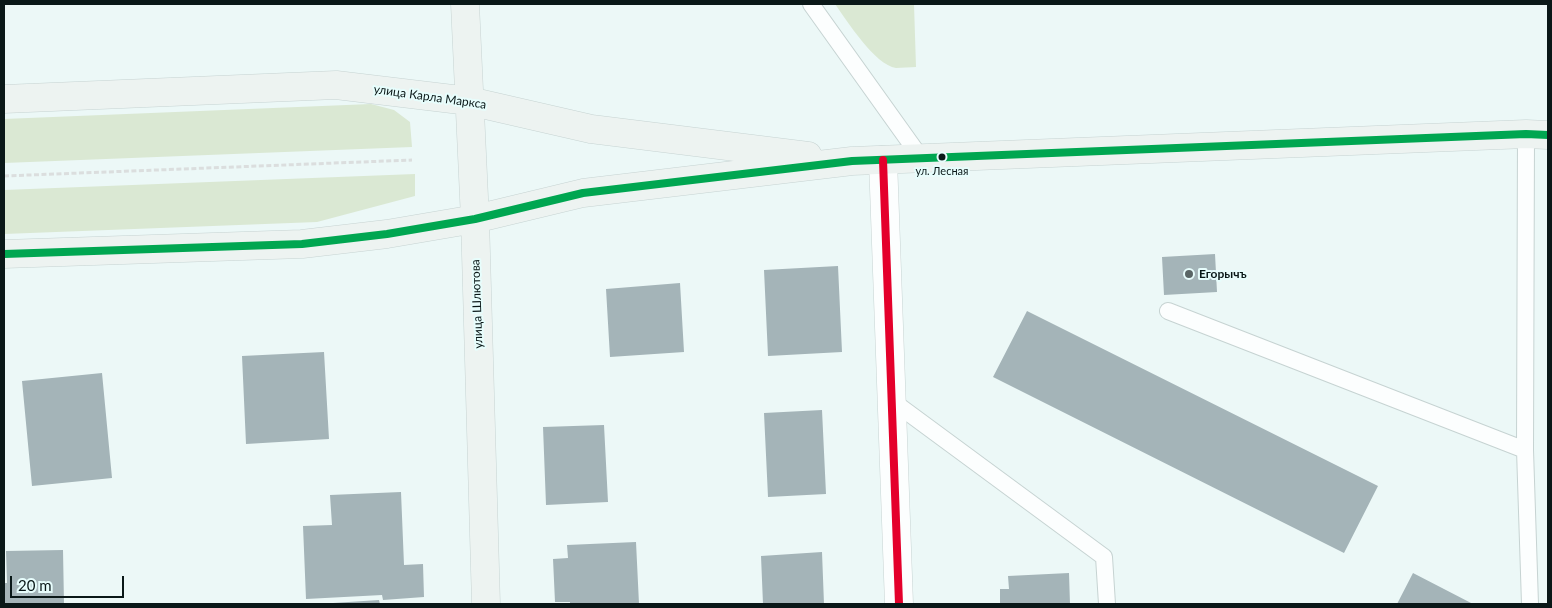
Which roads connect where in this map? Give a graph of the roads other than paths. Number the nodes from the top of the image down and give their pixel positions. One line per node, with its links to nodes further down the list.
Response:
1 (465, 4): 4 (main road, улица Шлютова)
2 (811, 4): 6 (lane)
3 (4, 98): 4 (main road, улица Карла Маркса)
4 (469, 101): 8 (main road, улица Карла Маркса); 9 (main road, улица Шлютова)
5 (1537, 135): 6 (main road, улица Карла Маркса); 13 (lane)
6 (921, 158): 7 (main road, улица Карла Маркса)
7 (883, 160): 8 (main road, улица Карла Маркса); 12 (street)
8 (852, 161): 9 (main road, улица Карла Маркса)
9 (475, 219): 10 (main road, улица Карла Маркса); 14 (main road, улица Шлютова)
10 (4, 254)
11 (1168, 311): 13 (lane)
12 (891, 400): 15 (street); 16 (lane)
13 (1525, 450): 17 (lane)
14 (486, 604)
15 (899, 604)
16 (1107, 604)
17 (1530, 604)

